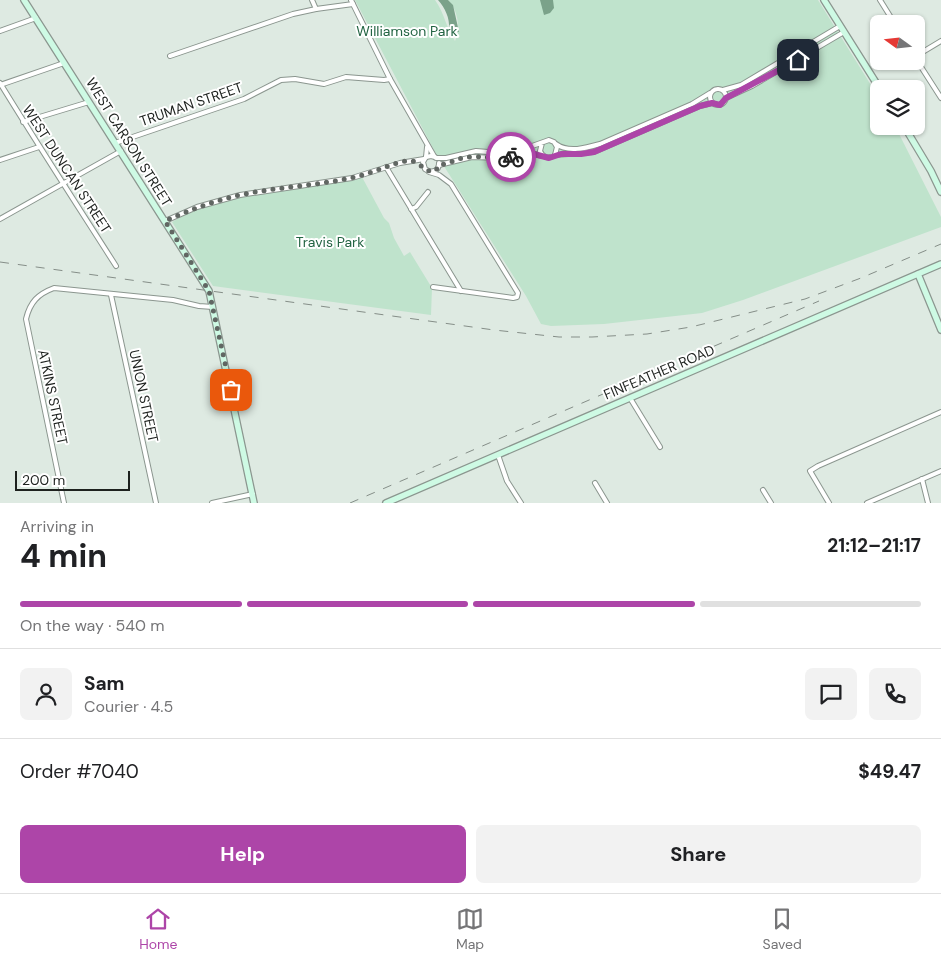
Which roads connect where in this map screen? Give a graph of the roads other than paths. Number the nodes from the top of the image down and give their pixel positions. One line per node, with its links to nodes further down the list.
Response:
1 (24, 0): 8 (street, WEST CARSON STREET)
2 (312, 0): 6 (street)
3 (824, 0): 9 (street)
4 (880, 0): 7 (street)
5 (352, 2): 6 (street); 17 (street)
6 (316, 9): 14 (street)
7 (889, 15)
8 (36, 18): 10 (street); 15 (street, WEST CARSON STREET)
9 (840, 26): 11 (street); 20 (street)
10 (0, 31)
11 (844, 32): 18 (street); 22 (street)
12 (941, 41): 13 (street)
13 (925, 52)
14 (170, 56)
15 (64, 62): 19 (street); 24 (street, WEST CARSON STREET)
16 (924, 70): 23 (street)
17 (390, 78): 28 (street, TRUMAN STREET); 30 (street)
18 (874, 80)
19 (0, 84): 26 (street, WEST DUNCAN STREET)
20 (723, 90): 21 (street); 22 (street)
21 (710, 93): 25 (street); 31 (street)
22 (726, 98): 25 (street)
23 (941, 98)
24 (89, 102): 26 (street); 28 (street, WEST CARSON STREET)
25 (712, 103): 34 (street)
26 (23, 122): 32 (street, WEST DUNCAN STREET)
27 (909, 135): 47 (street)
28 (115, 143): 33 (street, WEST CARSON STREET)
29 (542, 143): 31 (street); 35 (street); 36 (street)
30 (427, 144): 36 (street); 37 (street)
31 (556, 144): 34 (street)
32 (39, 147): 38 (street); 45 (street, WEST DUNCAN STREET)
33 (120, 151): 45 (street); 50 (street, WEST CARSON STREET)
34 (554, 155): 35 (street)
35 (543, 156): 40 (street)
36 (435, 157): 37 (street); 40 (street)
37 (425, 158): 39 (street); 42 (street)
38 (0, 160)
39 (410, 161): 41 (street); 42 (street)
40 (439, 166): 43 (street); 44 (street)
41 (386, 167): 48 (street); 50 (street)
42 (424, 167): 43 (street)
43 (429, 172): 44 (street)
44 (444, 178): 55 (street)
45 (64, 183): 49 (street); 52 (street, WEST DUNCAN STREET)
46 (428, 192): 48 (street)
47 (941, 192)
48 (411, 209): 55 (street)
49 (0, 219)
50 (165, 221): 57 (street, WEST CARSON STREET)
51 (941, 264): 53 (street, FINFEATHER ROAD)
52 (116, 266)
53 (918, 274): 58 (street); 59 (street, FINFEATHER ROAD)
54 (434, 287): 55 (street)
55 (461, 291)
56 (111, 295): 57 (street); 68 (street, ATKINS STREET); 69 (street, UNION STREET)
57 (213, 307): 67 (street, WEST CARSON STREET)
58 (941, 330)
59 (630, 398): 61 (street); 62 (street, FINFEATHER ROAD)
60 (941, 412): 76 (street)
61 (660, 447)
62 (498, 455): 72 (street, FINFEATHER ROAD); 73 (street)
63 (941, 471): 64 (street)
64 (922, 479): 77 (street); 78 (street)
65 (594, 483): 74 (street)
66 (763, 490): 75 (street)
67 (253, 494): 70 (street); 71 (street, WEST CARSON STREET)
68 (64, 503)
69 (156, 503)
70 (212, 503)
71 (254, 503)
72 (386, 503)
73 (521, 503)
74 (607, 503)
75 (771, 503)
76 (830, 503)
77 (867, 503)
78 (928, 503)

